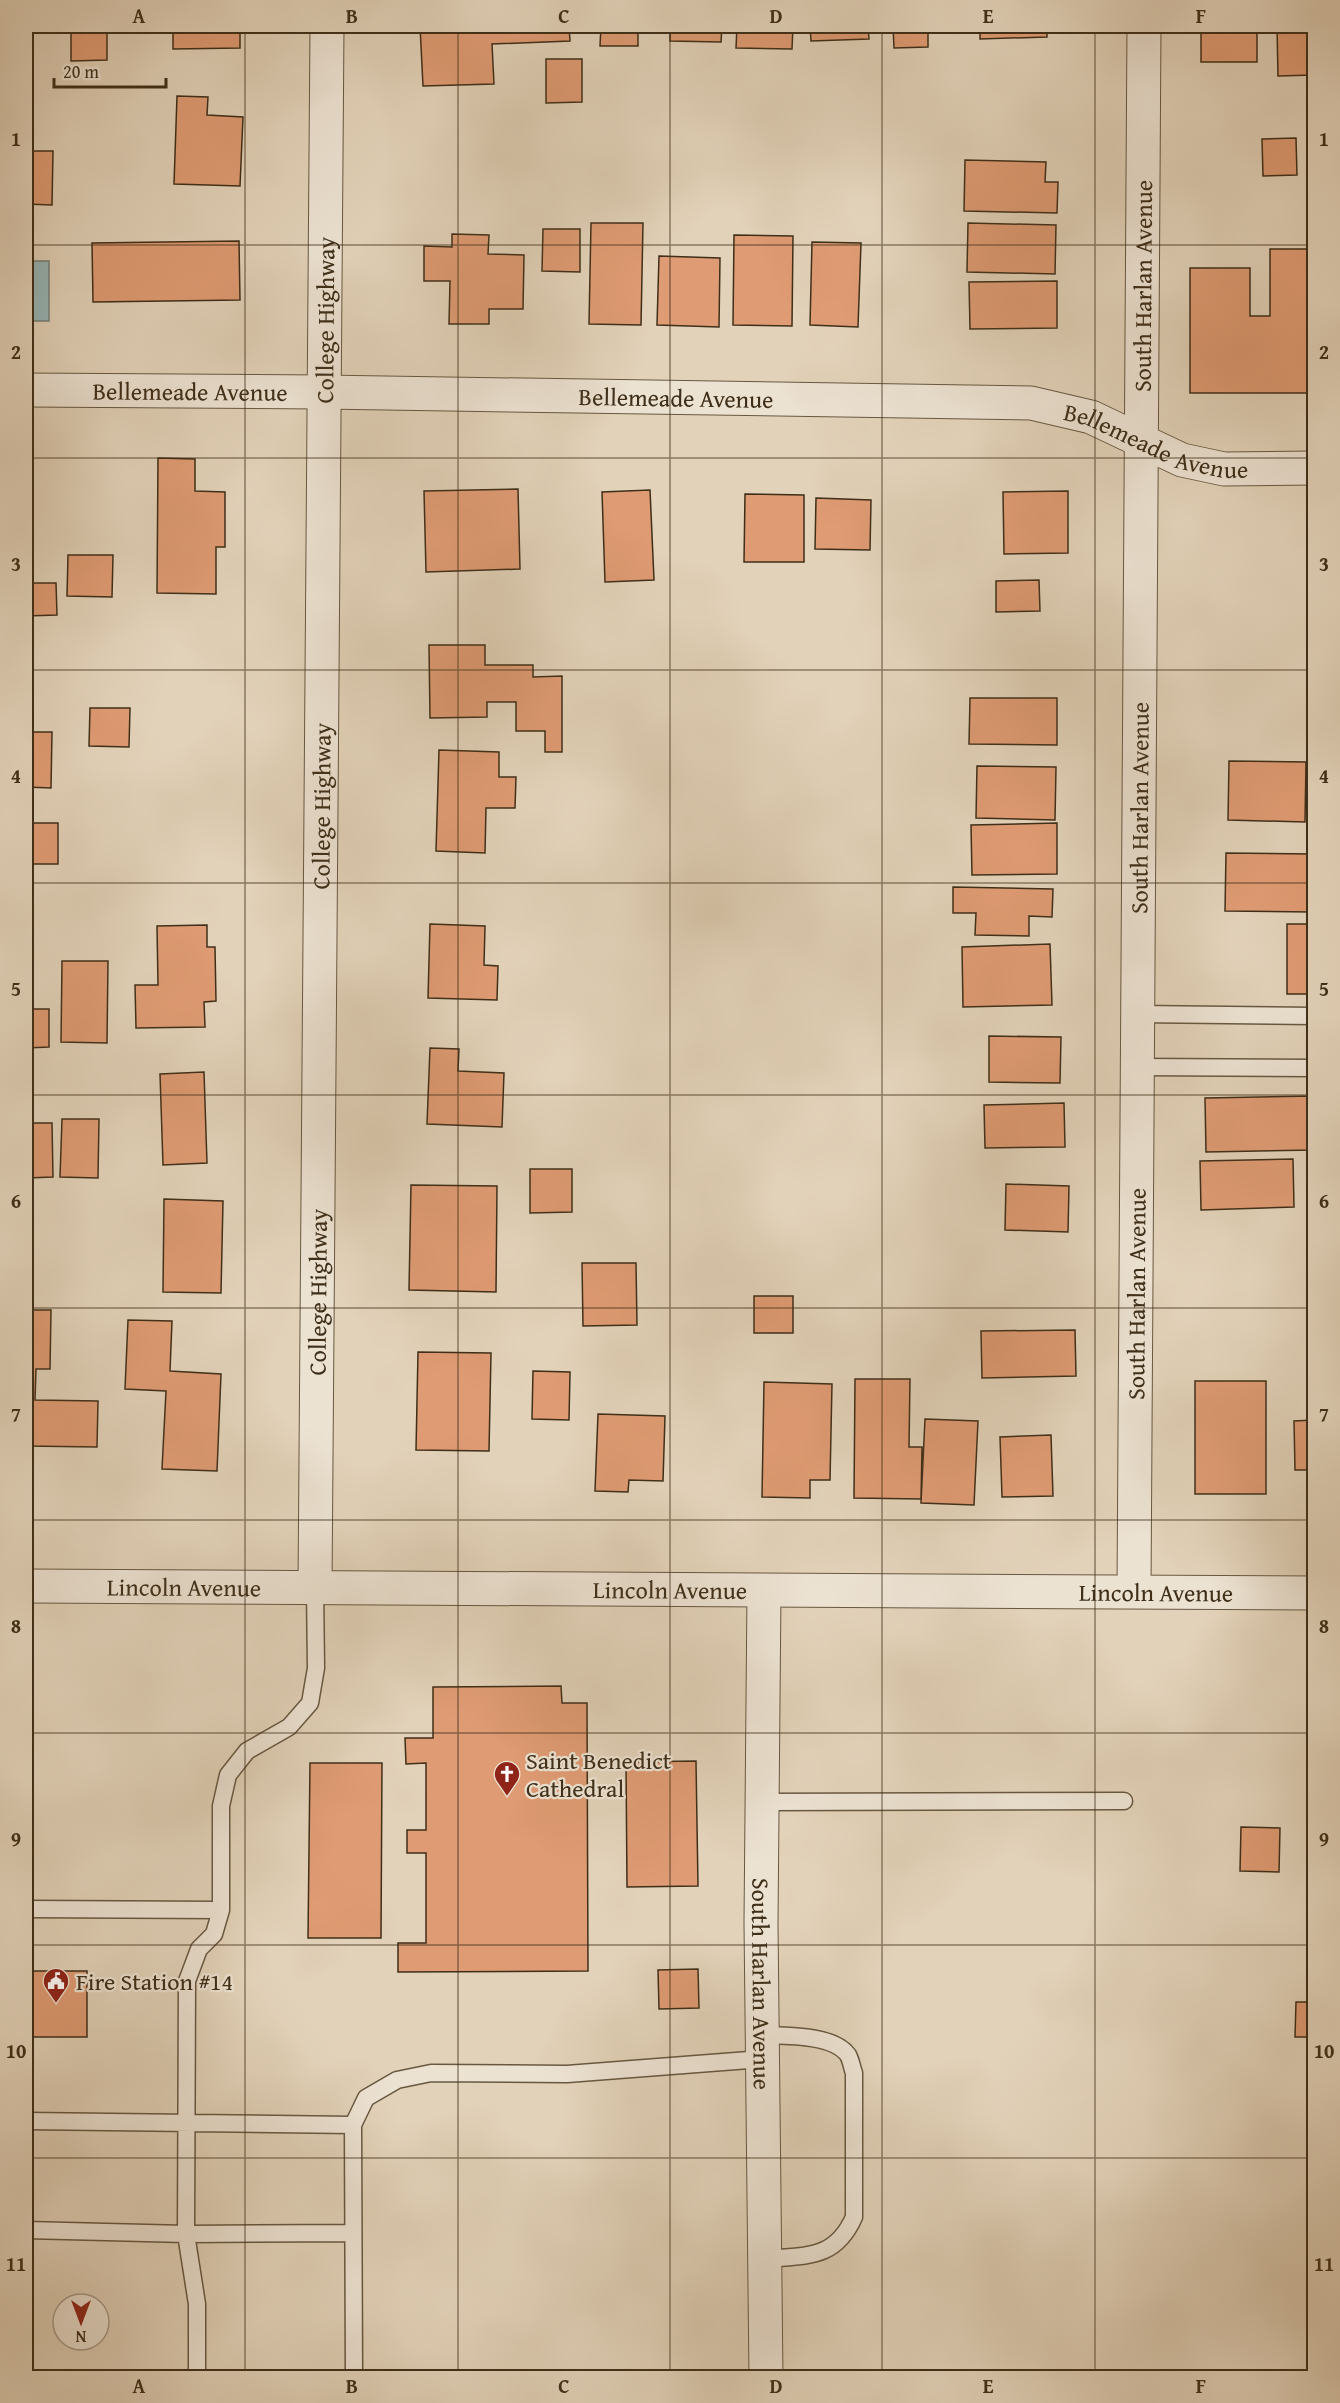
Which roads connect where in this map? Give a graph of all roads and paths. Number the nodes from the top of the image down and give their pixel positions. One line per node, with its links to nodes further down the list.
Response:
1 (327, 26): 4 (street, College Highway)
2 (1144, 26): 5 (street, South Harlan Avenue)
3 (26, 390): 4 (street, Bellemeade Avenue)
4 (323, 392): 5 (street, Bellemeade Avenue); 12 (street, College Highway)
5 (1140, 441): 6 (street, Bellemeade Avenue); 7 (street, South Harlan Avenue)
6 (1314, 468)
7 (1136, 1014): 8 (lane); 9 (street, South Harlan Avenue)
8 (1314, 1016)
9 (1136, 1066): 10 (lane); 14 (street, South Harlan Avenue)
10 (1314, 1068)
11 (26, 1586): 12 (street, Lincoln Avenue)
12 (315, 1588): 13 (street, Lincoln Avenue); 19 (lane)
13 (764, 1591): 14 (street, Lincoln Avenue); 17 (street, South Harlan Avenue)
14 (1134, 1591): 15 (street, Lincoln Avenue)
15 (1314, 1593)
16 (1124, 1801): 17 (lane)
17 (762, 1802): 20 (street, South Harlan Avenue)
18 (26, 1909): 19 (lane)
19 (221, 1910): 22 (lane)
20 (762, 2047): 23 (lane); 27 (street, South Harlan Avenue); 27 (lane)
21 (26, 2121): 22 (lane)
22 (187, 2124): 23 (lane); 26 (lane)
23 (353, 2125): 25 (lane)
24 (26, 2230): 26 (lane)
25 (353, 2233): 26 (lane); 29 (lane)
26 (186, 2234): 28 (lane)
27 (765, 2259): 30 (street, South Harlan Avenue)
28 (197, 2378)
29 (354, 2378)
30 (766, 2378)

